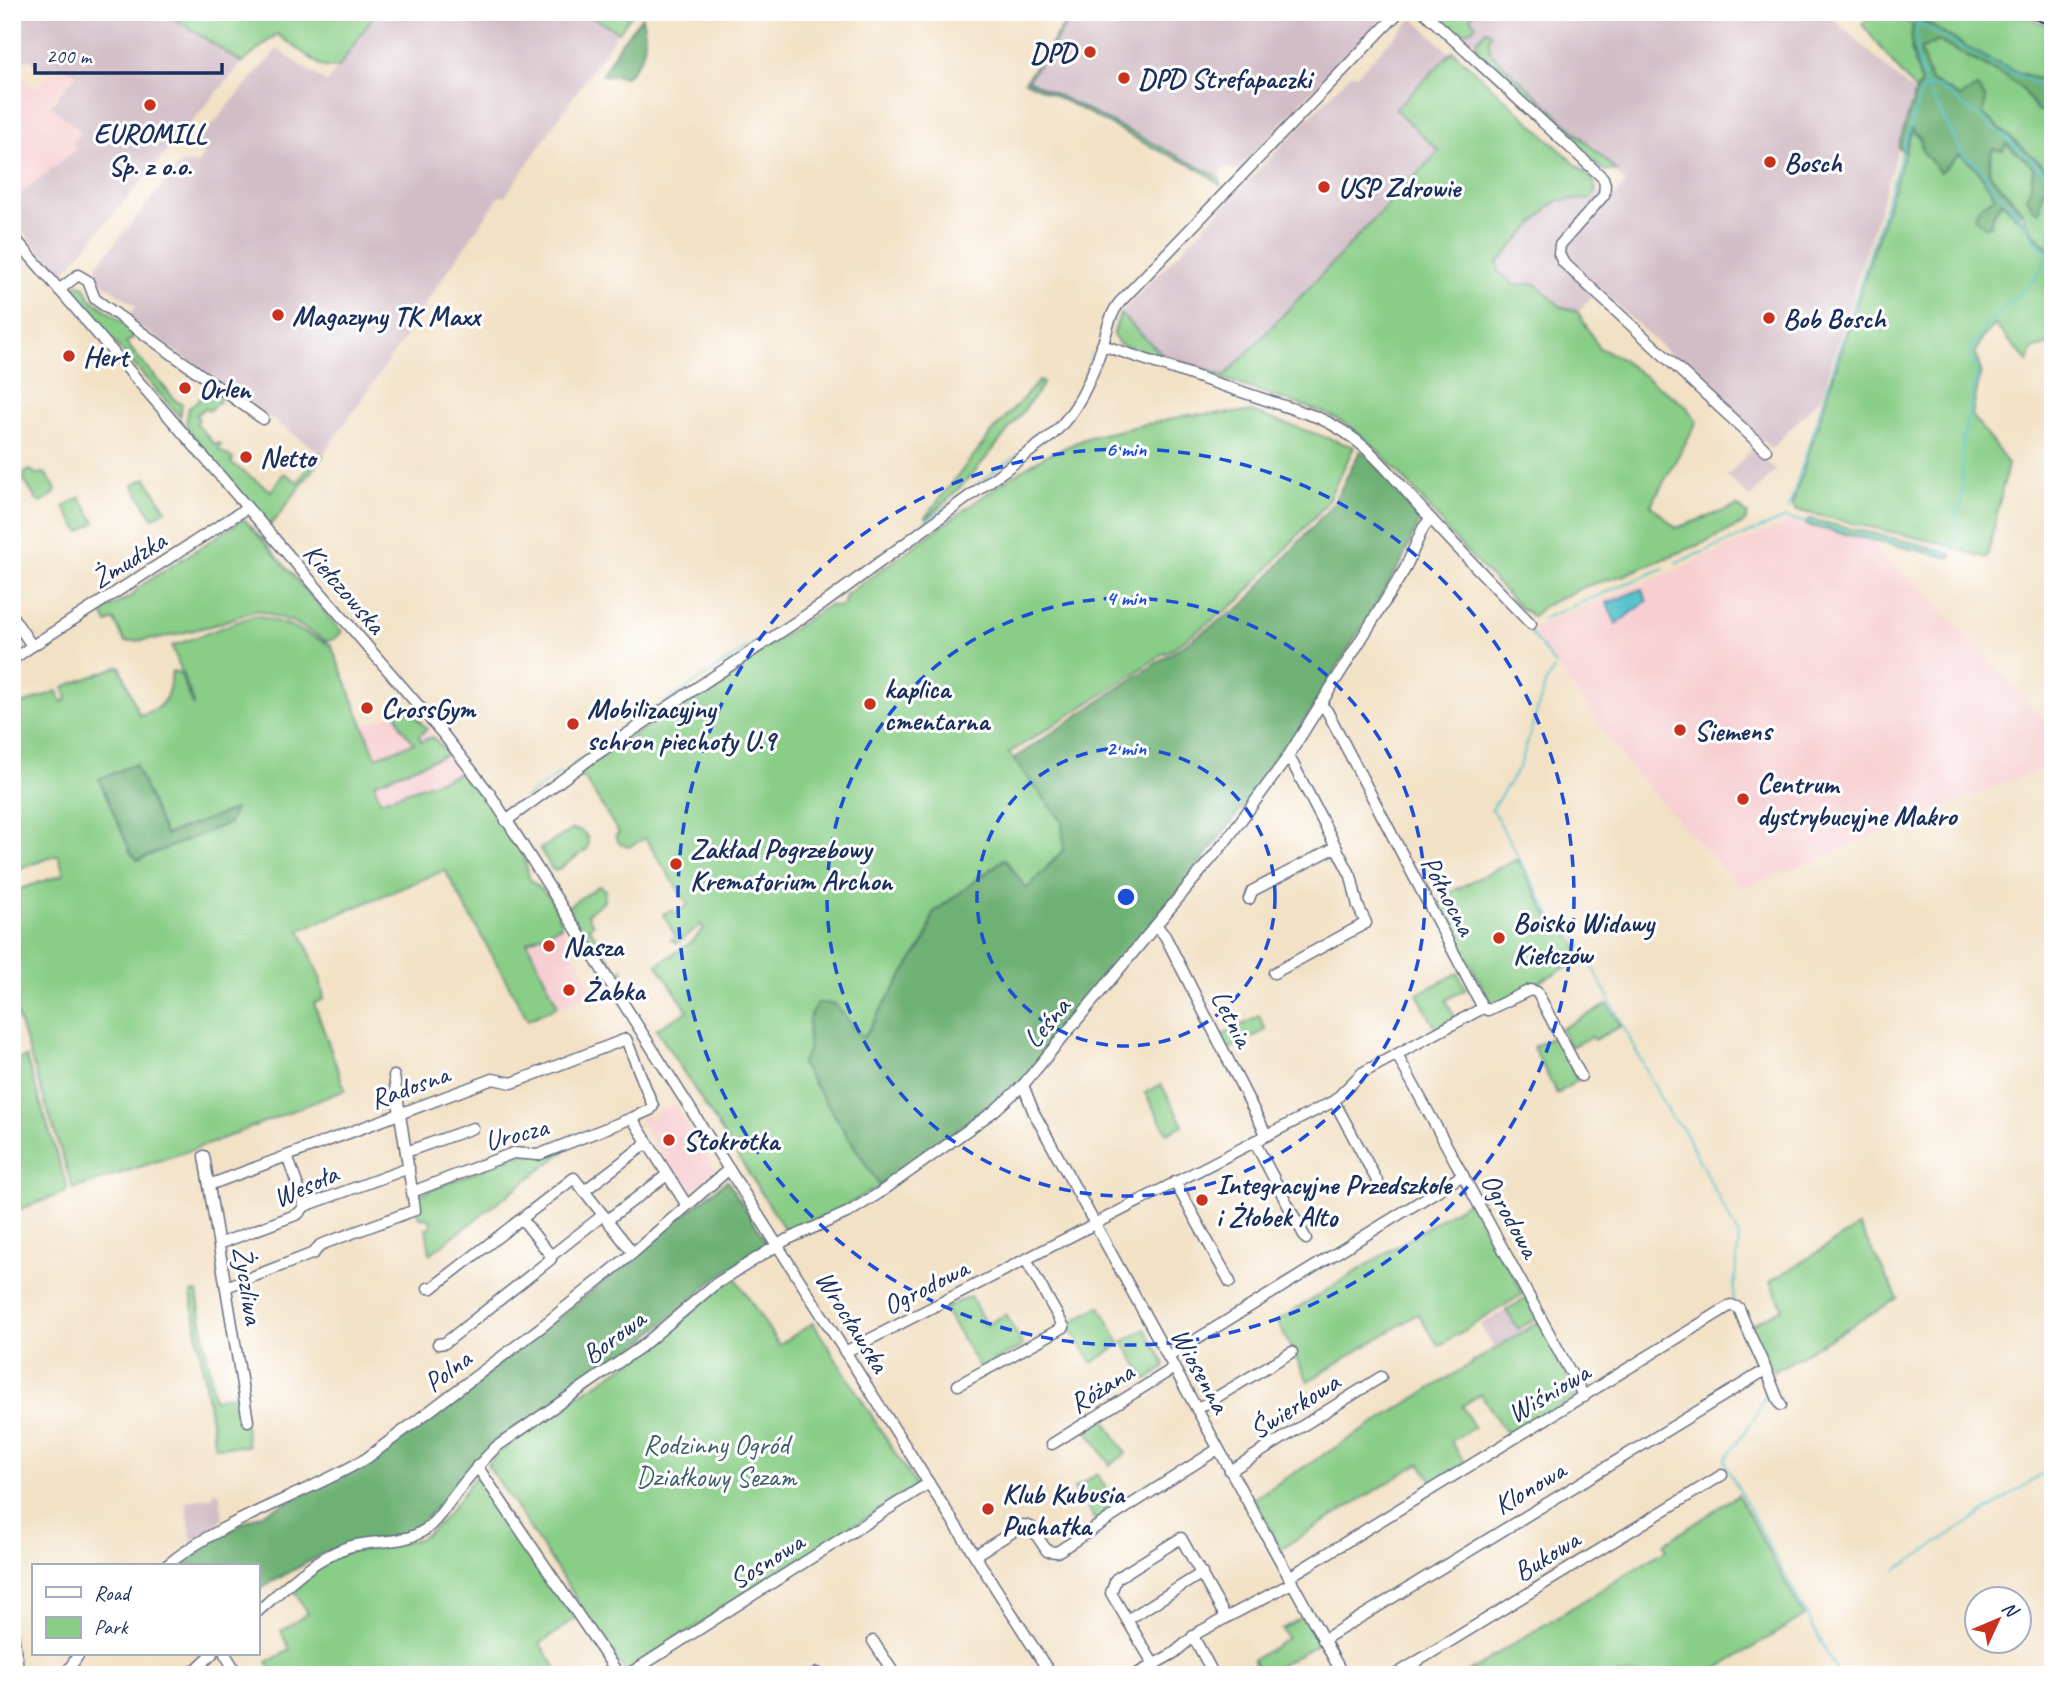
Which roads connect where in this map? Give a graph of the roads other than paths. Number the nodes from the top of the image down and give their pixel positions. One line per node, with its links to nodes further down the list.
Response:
1 (1399, 12): 5 (street)
2 (1424, 12): 7 (street)
3 (12, 235): 4 (street, Kiełczowska)
4 (59, 290): 6 (street); 8 (street, Kiełczowska)
5 (1102, 345): 9 (street); 16 (street)
6 (263, 419)
7 (1766, 450)
8 (247, 508): 12 (street, Żmudzka); 16 (street, Kiełczowska)
9 (1430, 519): 11 (street); 14 (street, Leśna)
10 (12, 616): 12 (street)
11 (1531, 624)
12 (32, 646): 13 (street, Żmudzka)
13 (12, 660)
14 (1320, 704): 15 (street, Leśna); 22 (street, Północna)
15 (1287, 758): 17 (street); 19 (street, Leśna)
16 (506, 821): 21 (street, Kiełczowska)
17 (1336, 847): 18 (street); 20 (street)
18 (1249, 899)
19 (1156, 925): 26 (street, Leśna); 31 (street, Letnia)
20 (1274, 973)
21 (616, 991): 38 (street, Wrocławska)
22 (1483, 1008): 23 (street, Ogrodowa); 25 (street)
23 (1397, 1055): 27 (street, Ogrodowa); 40 (street, Ogrodowa)
24 (394, 1076): 28 (street)
25 (1581, 1076)
26 (1023, 1085): 50 (street, Wiosenna); 53 (street, Leśna)
27 (1334, 1101): 31 (street, Ogrodowa); 43 (street)
28 (400, 1115): 29 (street, Radosna); 34 (street); 36 (street, Radosna)
29 (632, 1118): 33 (street); 45 (street, Urocza)
30 (473, 1128): 34 (street)
31 (1266, 1135): 32 (street, Ogrodowa)
32 (1254, 1141): 41 (street, Ogrodowa); 51 (street)
33 (647, 1143): 39 (street); 44 (street)
34 (406, 1152): 37 (street)
35 (204, 1156): 42 (street, Życzliwa)
36 (287, 1156): 42 (street, Radosna); 47 (street)
37 (409, 1168): 45 (street); 47 (street, Wesoła)
38 (729, 1169): 46 (street, Polna); 53 (street, Wrocławska)
39 (667, 1175): 46 (street); 48 (street)
40 (1463, 1175): 63 (street); 68 (street, Ogrodowa)
41 (1175, 1182): 50 (street, Ogrodowa); 57 (street)
42 (209, 1185): 52 (street, Życzliwa)
43 (1382, 1190)
44 (584, 1191): 48 (street); 49 (street)
45 (412, 1192): 58 (street)
46 (686, 1204): 54 (street, Polna)
47 (305, 1206): 52 (street, Wesoła)
48 (605, 1217): 54 (street); 55 (street)
49 (522, 1219): 55 (street); 59 (street)
50 (1095, 1223): 56 (street, Ogrodowa); 63 (street, Wiosenna)
51 (1306, 1239)
52 (219, 1244): 58 (street, Życzliwa)
53 (777, 1245): 61 (street, Wrocławska); 74 (street, Borowa)
54 (633, 1252): 79 (street, Polna)
55 (551, 1258): 60 (street)
56 (1026, 1260): 61 (street, Ogrodowa); 67 (street)
57 (1230, 1282)
58 (226, 1287): 71 (street, Życzliwa)
59 (428, 1288)
60 (438, 1344)
61 (845, 1352): 77 (street, Wrocławska)
62 (1293, 1352): 70 (street)
63 (1168, 1357): 64 (street, Wiosenna)
64 (1174, 1368): 70 (street, Wiosenna); 72 (street, Różana)
65 (1759, 1374): 87 (street, Klonowa)
66 (1381, 1377): 75 (street, Świerkowa)
67 (958, 1384)
68 (1584, 1397): 69 (street, Wiśniowa); 81 (street, Wiśniowa)
69 (1781, 1405)
70 (1197, 1409): 73 (street, Wiosenna)
71 (248, 1421)
72 (1052, 1444)
73 (1218, 1449): 75 (street, Wiosenna); 78 (street)
74 (477, 1466): 82 (street, Borowa); 98 (street)
75 (1230, 1471): 81 (street, Wiosenna)
76 (1721, 1475): 105 (street, Bukowa)
77 (929, 1483): 78 (street, Wrocławska); 99 (street, Sosnowa)
78 (975, 1555): 93 (street, Wrocławska)
79 (169, 1564)
80 (1202, 1573): 83 (street); 84 (street); 84 (street)
81 (1290, 1580): 83 (street, Wiśniowa); 87 (street, Wiosenna)
82 (259, 1610)
83 (1226, 1618): 86 (street, Wiśniowa)
84 (1127, 1620): 92 (street)
85 (12, 1628): 94 (street)
86 (1193, 1636): 92 (street, Wiśniowa); 103 (street)
87 (1323, 1640): 104 (street, Wiosenna)
88 (873, 1642): 100 (street)
89 (78, 1656): 95 (street)
90 (210, 1656): 96 (street)
91 (226, 1656): 97 (street)
92 (1154, 1665): 102 (street, Wiśniowa)
93 (1049, 1671): 101 (street)
94 (19, 1675)
95 (65, 1675)
96 (190, 1675)
97 (238, 1675)
98 (619, 1675)
99 (627, 1675)
100 (895, 1675)
101 (1036, 1675)
102 (1135, 1675)
103 (1214, 1675)
104 (1343, 1675)
105 (1395, 1675)

